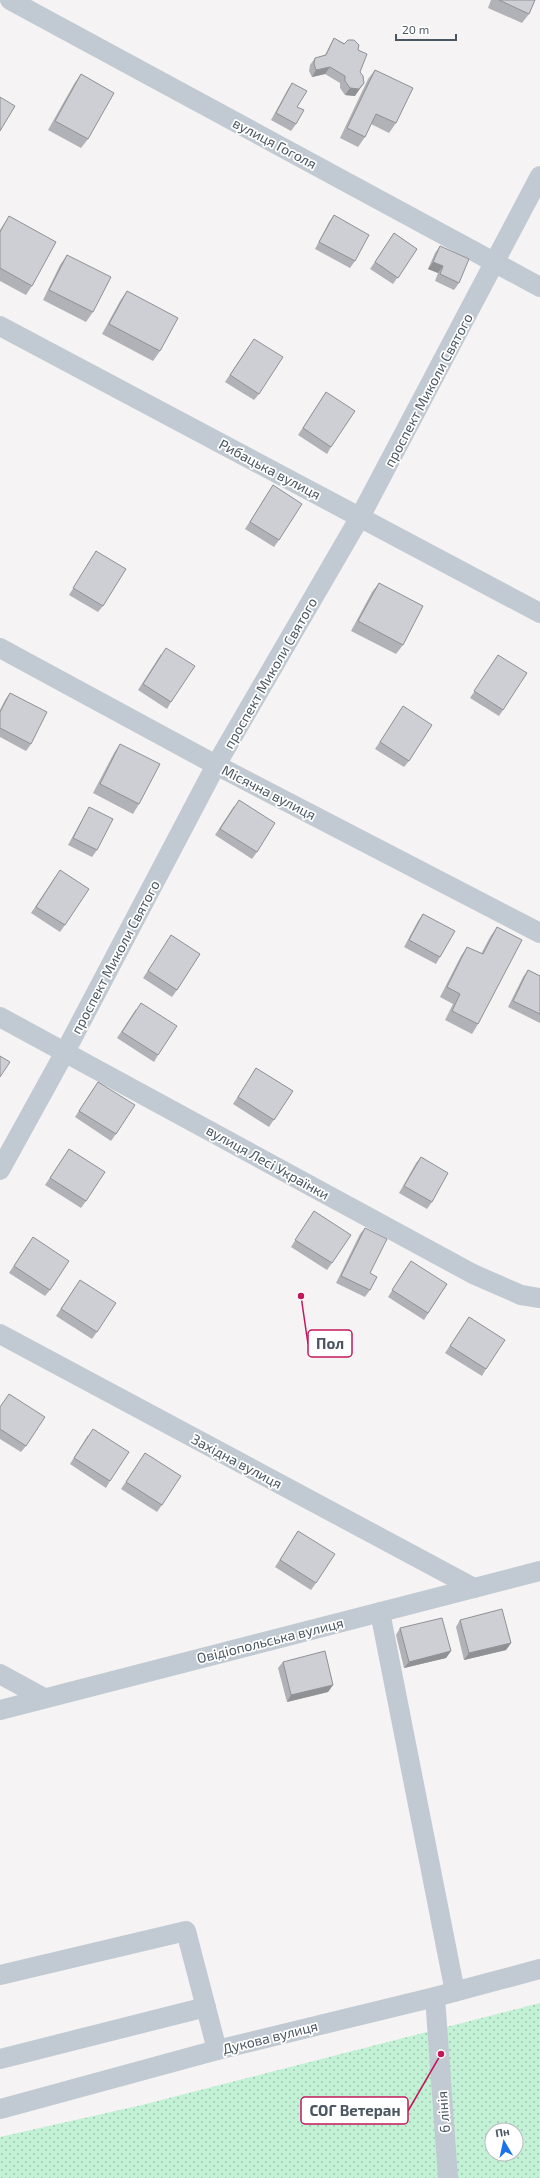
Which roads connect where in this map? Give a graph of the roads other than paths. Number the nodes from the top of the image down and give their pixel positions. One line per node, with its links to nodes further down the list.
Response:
1 (10, 0): 3 (street, вулиця Гоголя)
2 (540, 176): 3 (street, проспект Миколи Святого)
3 (496, 262): 4 (street, вулиця Гоголя); 6 (street, проспект Миколи Святого)
4 (540, 287)
5 (0, 326): 6 (street, Рибацька вулиця)
6 (360, 517): 7 (street, Рибацька вулиця); 9 (street, проспект Миколи Святого)
7 (540, 613)
8 (0, 648): 9 (street, Місячна вулиця)
9 (216, 765): 10 (street, Місячна вулиця); 12 (street, проспект Миколи Святого)
10 (540, 933)
11 (0, 1017): 12 (street, вулиця Лесі Українки)
12 (65, 1052): 13 (street, проспект Миколи Святого); 14 (street, вулиця Лесі Українки)
13 (0, 1170)
14 (540, 1298)
15 (0, 1334): 17 (street, Західна вулиця)
16 (540, 1571): 17 (street, Овідіопольська вулиця)
17 (474, 1588): 18 (street, Овідіопольська вулиця)
18 (380, 1612): 20 (street, Овідіопольська вулиця); 24 (street)
19 (0, 1674): 20 (street)
20 (44, 1698): 21 (street, Овідіопольська вулиця)
21 (0, 1710)
22 (540, 1969): 24 (street, Дукова вулиця)
23 (0, 1975): 26 (street)
24 (455, 1992): 25 (street, Дукова вулиця)
25 (435, 1997): 27 (street, Дукова вулиця); 30 (street, 6 лінія)
26 (206, 2007): 27 (street); 28 (street)
27 (217, 2050): 29 (street, Дукова вулиця)
28 (0, 2059)
29 (0, 2109)
30 (448, 2178)

